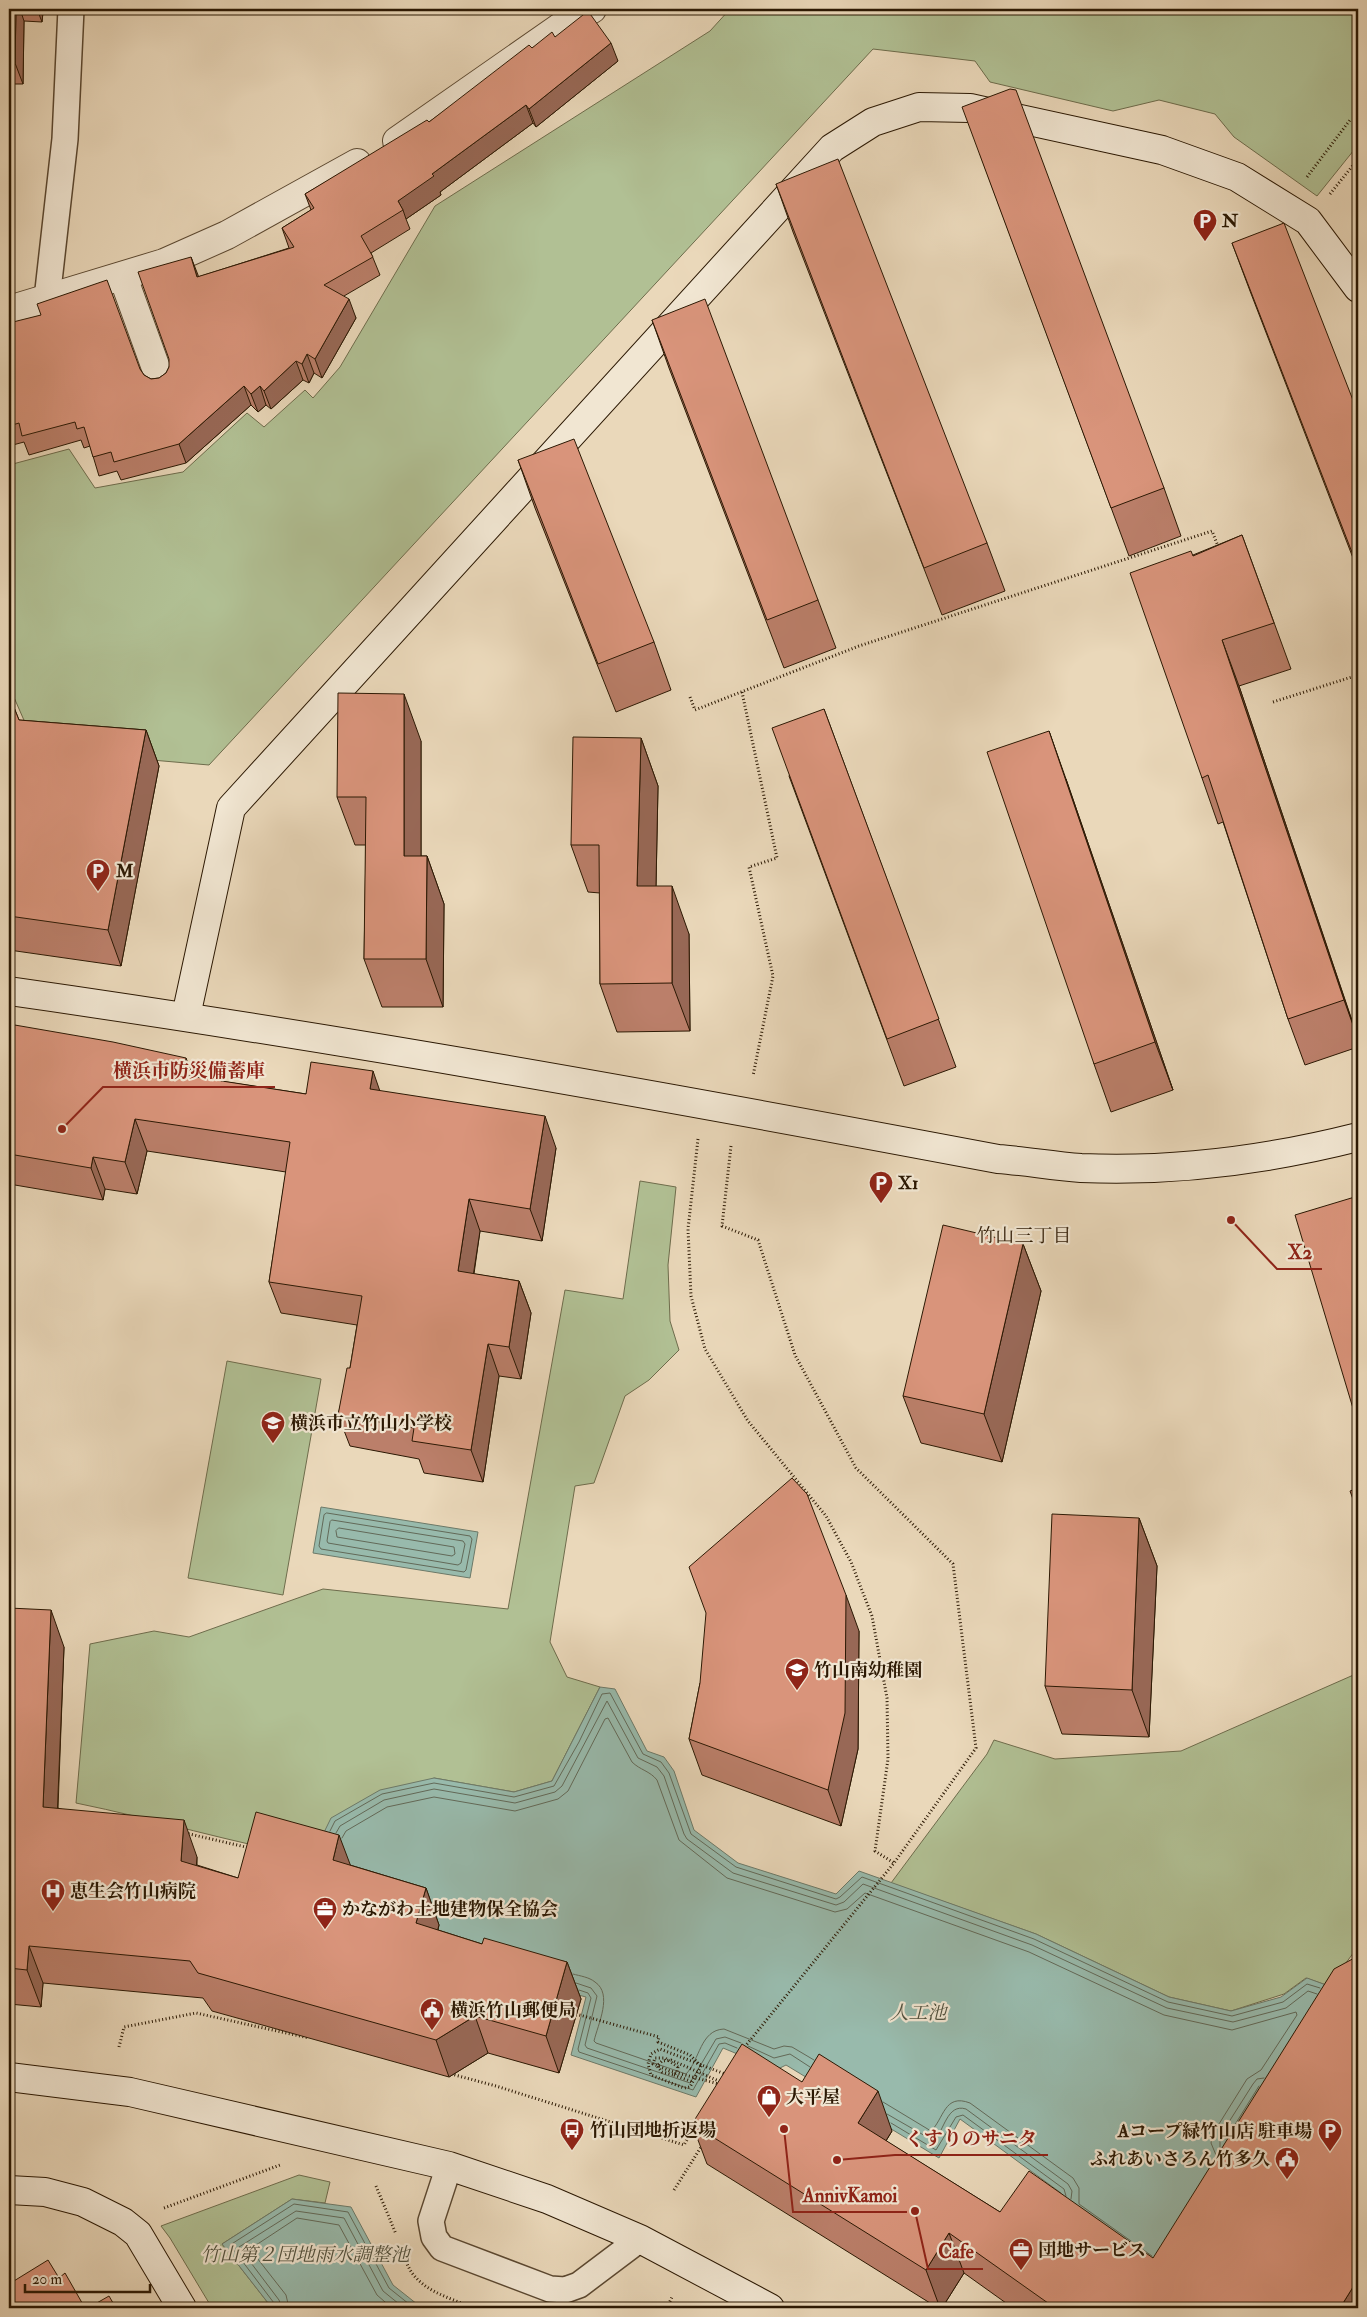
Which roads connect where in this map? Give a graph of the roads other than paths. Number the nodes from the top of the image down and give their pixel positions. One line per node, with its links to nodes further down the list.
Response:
1 (72, 9): 5 (lane)
2 (592, 9): 3 (street)
3 (123, 277): 5 (street); 7 (street)
4 (1358, 288): 9 (street)
5 (47, 299): 6 (street)
6 (9, 310)
7 (161, 382)
8 (9, 991): 9 (street)
9 (186, 1016): 10 (street)
10 (1358, 1137)
11 (9, 2077): 12 (street)
12 (449, 2166): 14 (street); 14 (lane)
13 (9, 2190): 15 (street)
14 (640, 2239): 16 (street)
15 (182, 2308)
16 (770, 2308)

